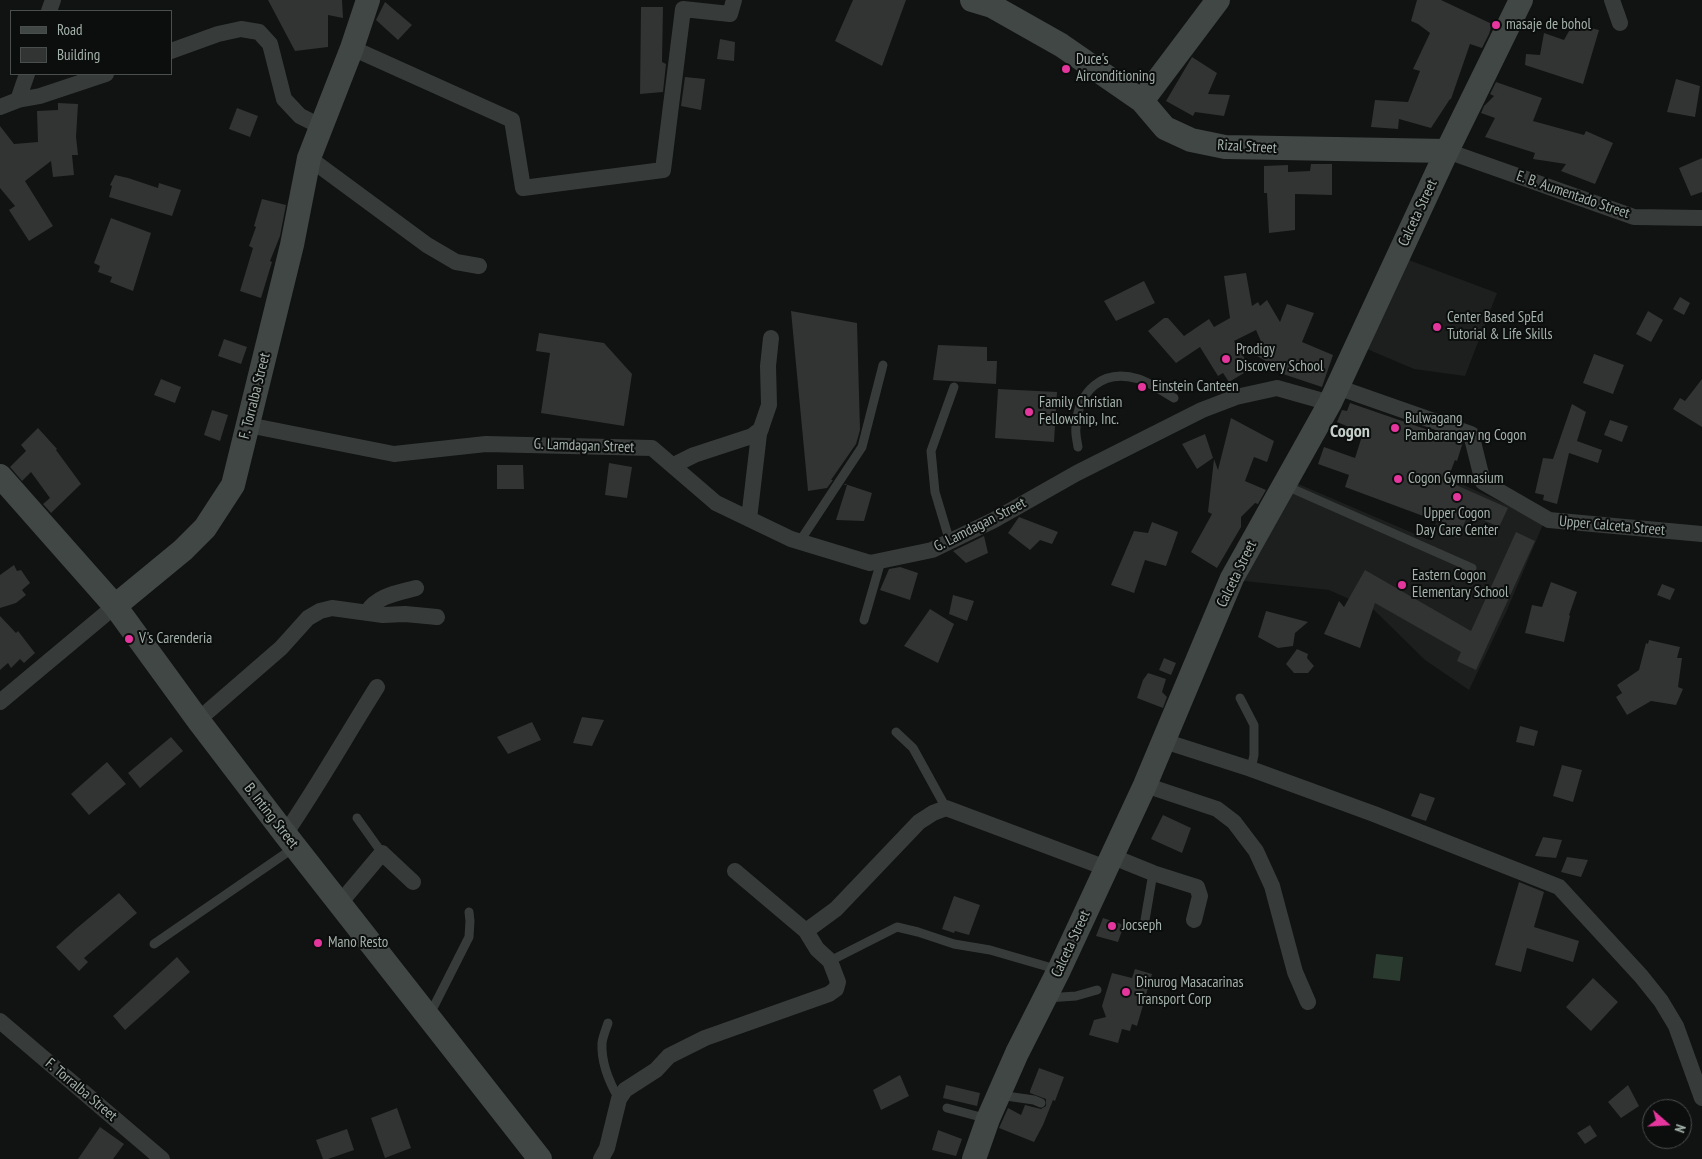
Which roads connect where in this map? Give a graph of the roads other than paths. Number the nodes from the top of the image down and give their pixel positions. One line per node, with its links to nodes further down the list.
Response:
1 (368, 0): 8 (street, F. Torralba Street)
2 (734, 0): 8 (street)
3 (972, 0): 13 (street, Rizal Street)
4 (1218, 0): 13 (street)
5 (1521, 0): 16 (street, Calceta Street)
6 (1612, 0): 7 (street)
7 (1620, 23)
8 (352, 48): 15 (street, F. Torralba Street)
9 (172, 50): 15 (street)
10 (27, 75): 12 (street)
11 (103, 75): 12 (street)
12 (18, 100): 14 (street)
13 (1142, 101): 16 (street, Rizal Street)
14 (0, 107)
15 (320, 126): 17 (street, F. Torralba Street)
16 (1447, 151): 18 (street, E. B. Aumentado Street); 23 (street, Calceta Street)
17 (309, 158): 19 (street); 25 (street, F. Torralba Street)
18 (1702, 218)
19 (479, 266)
20 (771, 338): 26 (street)
21 (883, 365): 33 (lane)
22 (954, 387): 34 (lane)
23 (1334, 395): 30 (street, Calceta Street); 32 (street, Upper Calceta Street); 34 (street, G. Lamdagan Street)
24 (1174, 398): 27 (lane)
25 (248, 425): 28 (street, G. Lamdagan Street); 37 (street, F. Torralba Street)
26 (761, 429): 28 (street); 31 (street)
27 (1078, 447)
28 (674, 465): 31 (street, G. Lamdagan Street)
29 (0, 476): 37 (street, B. Inting Street)
30 (1284, 485): 36 (lane); 47 (street, Calceta Street)
31 (749, 519): 33 (street, G. Lamdagan Street)
32 (1702, 534)
33 (800, 542): 35 (street, G. Lamdagan Street)
34 (950, 542): 35 (street, G. Lamdagan Street)
35 (881, 561): 41 (lane)
36 (1472, 568)
37 (114, 606): 43 (street, F. Torralba Street); 45 (street, B. Inting Street)
38 (367, 612): 39 (street); 39 (street); 45 (street)
39 (405, 614): 40 (street)
40 (437, 617)
41 (864, 620)
42 (377, 687): 52 (street)
43 (2, 697)
44 (1240, 698): 48 (lane)
45 (198, 720): 52 (street, B. Inting Street)
46 (896, 732): 50 (lane)
47 (1164, 741): 48 (street); 49 (street, Calceta Street)
48 (1251, 769): 73 (street)
49 (1145, 785): 54 (street, Calceta Street); 68 (street)
50 (946, 808): 54 (street); 62 (street)
51 (358, 818): 53 (lane)
52 (290, 840): 58 (street, B. Inting Street); 63 (lane)
53 (382, 853): 57 (street); 58 (street)
54 (1108, 862): 56 (street); 65 (street, Calceta Street)
55 (735, 871): 62 (street)
56 (1153, 873): 60 (lane); 61 (street)
57 (414, 882)
58 (340, 903): 69 (street, B. Inting Street)
59 (469, 912): 69 (lane)
60 (1146, 920)
61 (1194, 920)
62 (806, 931): 64 (street)
63 (154, 944)
64 (830, 961): 65 (lane); 74 (street)
65 (1059, 970): 67 (street, Calceta Street)
66 (1097, 990): 67 (lane)
67 (1045, 998): 72 (street, Calceta Street)
68 (1308, 1002)
69 (428, 1017): 79 (street, B. Inting Street)
70 (0, 1021): 78 (street, F. Torralba Street)
71 (608, 1024): 74 (lane)
72 (999, 1095): 75 (lane); 77 (street, Calceta Street)
73 (1702, 1098)
74 (619, 1099): 80 (street)
75 (1041, 1103)
76 (947, 1108): 77 (lane)
77 (988, 1119): 81 (street, Calceta Street)
78 (162, 1159)
79 (540, 1159)
80 (601, 1159)
81 (974, 1159)

